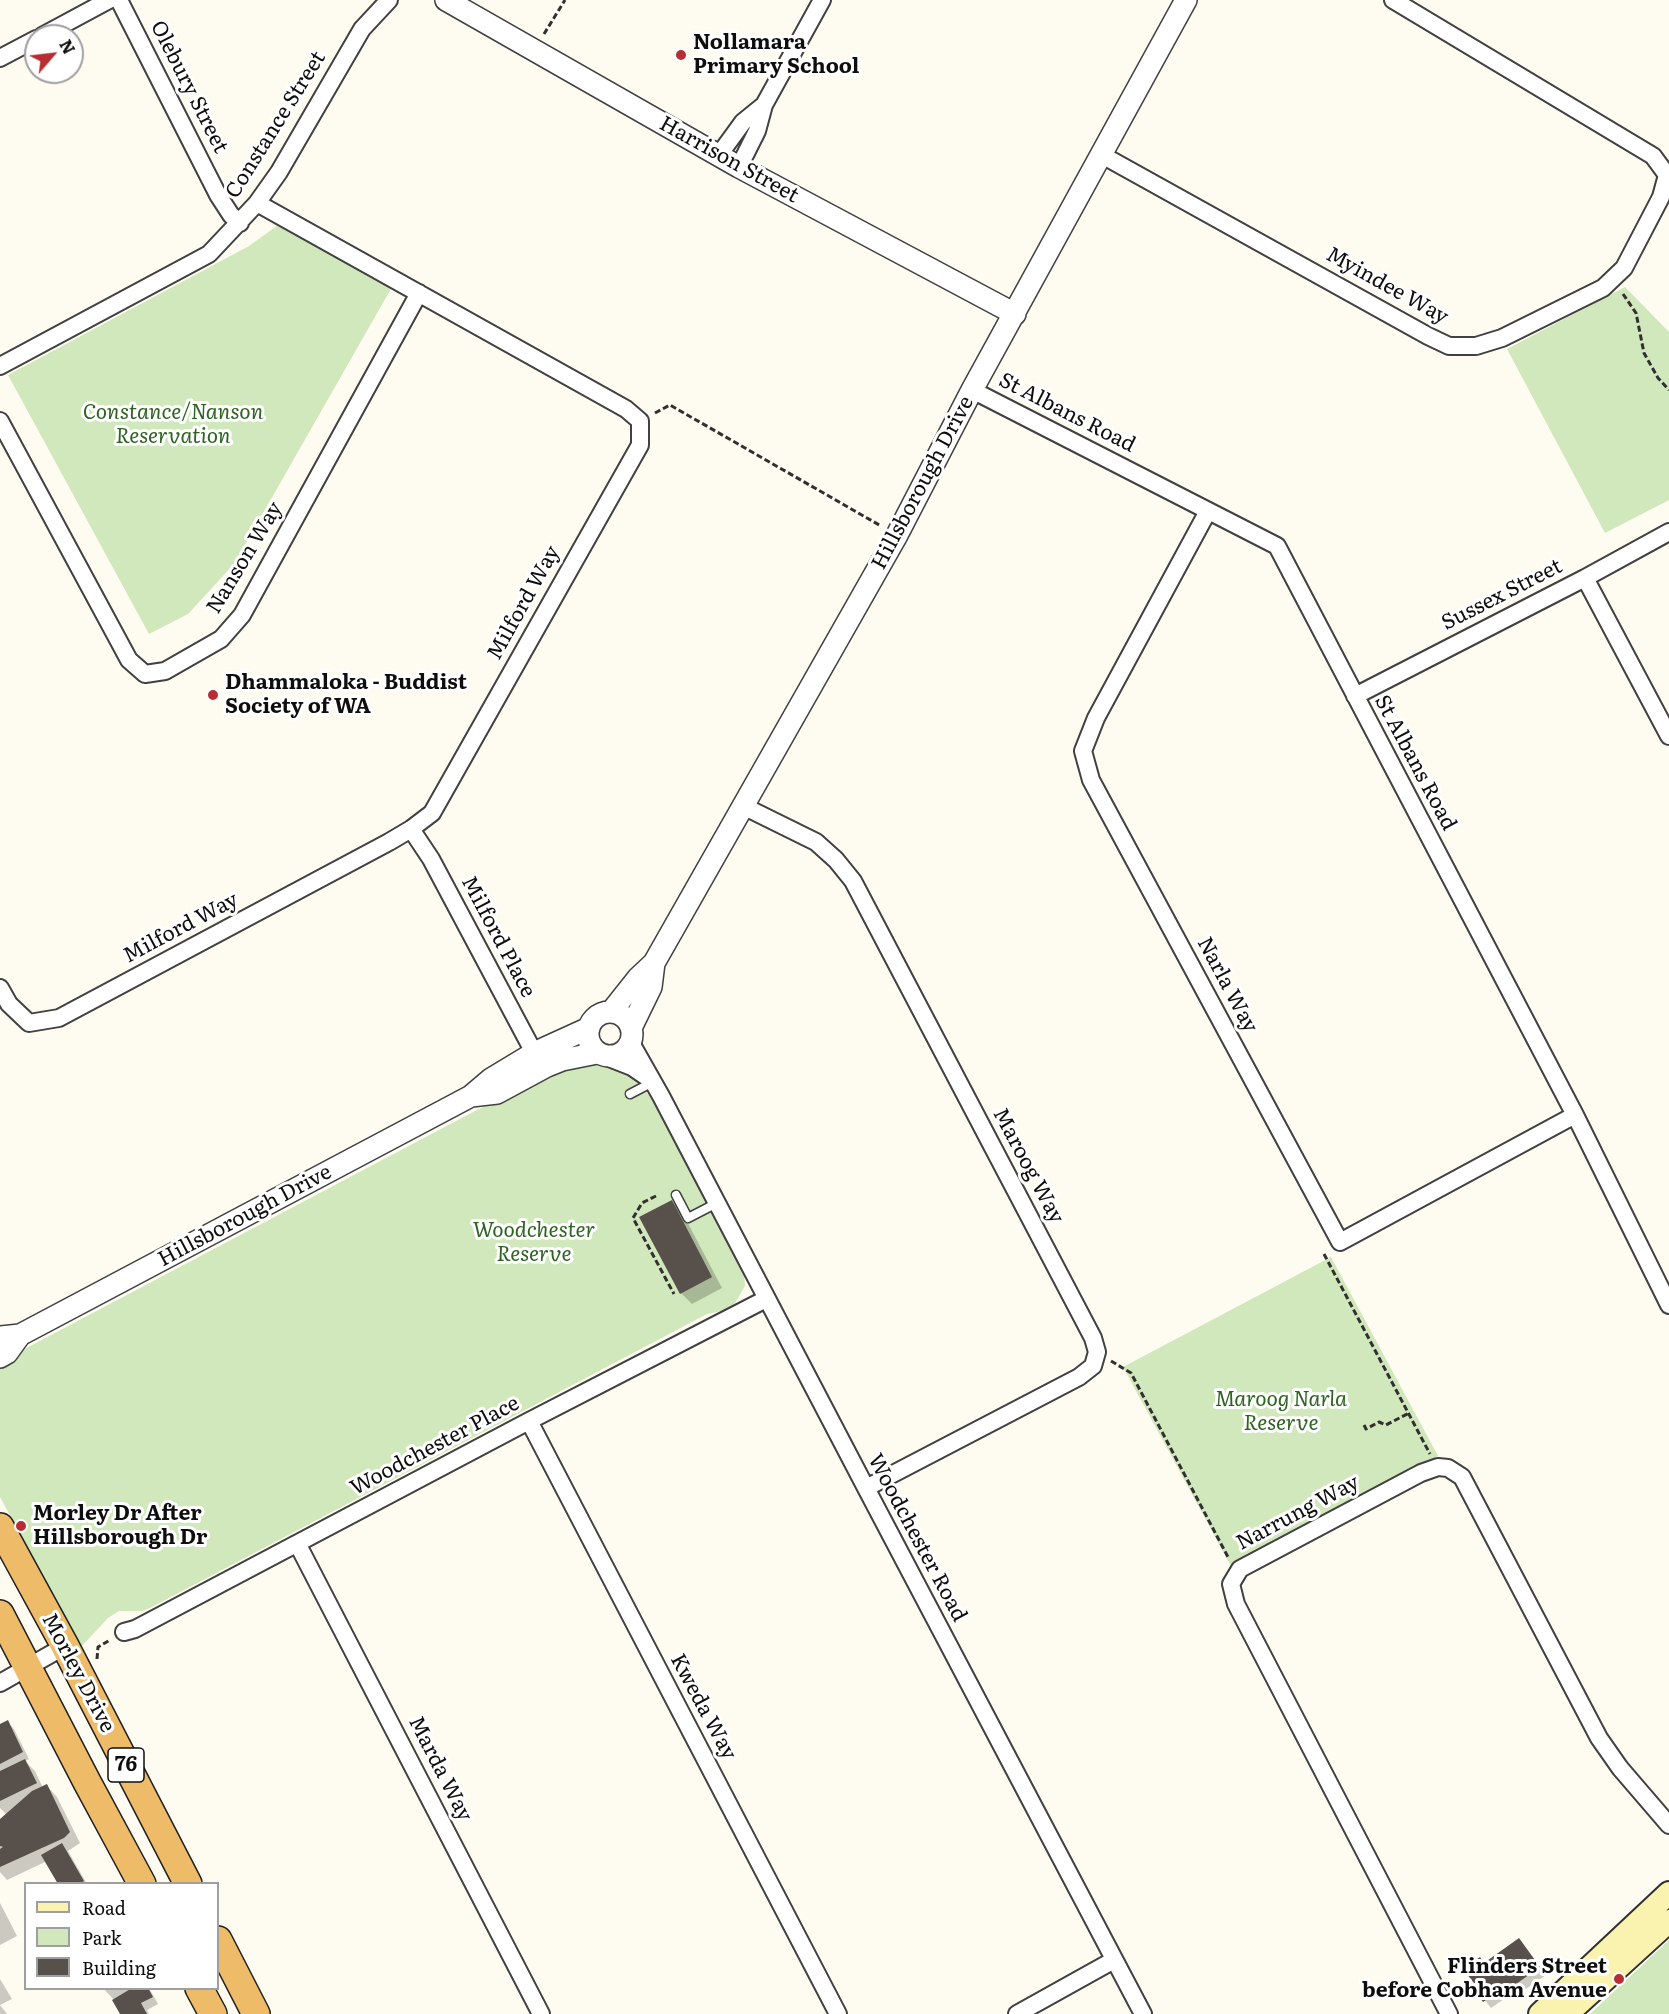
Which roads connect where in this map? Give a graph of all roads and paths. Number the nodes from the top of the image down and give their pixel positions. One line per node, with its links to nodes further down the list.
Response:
1 (109, 0): 9 (street)
2 (119, 0): 18 (street, Olebury Street)
3 (389, 0): 17 (street, Constance Street)
4 (446, 0): 11 (street, Harrison Street)
5 (565, 0): 11 (path)
6 (822, 0): 13 (street)
7 (1186, 0): 15 (street, Hillsborough Drive)
8 (1393, 0): 19 (street, Myindee Way)
9 (64, 24)
10 (24, 45): 12 (street)
11 (534, 51): 14 (street, Harrison Street)
12 (0, 58)
13 (764, 105): 14 (street); 16 (street)
14 (719, 155): 16 (street, Harrison Street)
15 (1102, 156): 19 (street, Myindee Way); 21 (street, Hillsborough Drive)
16 (740, 167): 21 (street, Harrison Street)
17 (258, 203): 18 (street, Constance Street); 20 (street)
18 (240, 223): 22 (street, Constance Street)
19 (1610, 281): 24 (path)
20 (419, 293): 25 (street, Nanson Way); 26 (street)
21 (1015, 314): 23 (street, Hillsborough Drive)
22 (0, 366)
23 (972, 390): 27 (street, St Albans Road); 29 (street, Hillsborough Drive)
24 (1669, 390)
25 (0, 421)
26 (640, 421): 29 (path); 34 (street, Milford Way)
27 (1208, 511): 31 (street, St Albans Road); 44 (street, Narla Way)
28 (1669, 532): 30 (street, Sussex Street)
29 (897, 535): 33 (street, Hillsborough Drive)
30 (1585, 578): 31 (street, Sussex Street); 32 (street)
31 (1355, 696): 44 (street, St Albans Road)
32 (1669, 736)
33 (743, 806): 35 (street, Hillsborough Drive); 53 (street, Maroog Way)
34 (411, 829): 36 (street, Milford Way); 41 (street, Milford Place)
35 (654, 963): 37 (street, Hillsborough Drive); 39 (street, Hillsborough Drive)
36 (0, 988)
37 (611, 1012): 38 (street); 39 (street)
38 (589, 1028): 40 (street); 41 (street, Hillsborough Drive)
39 (632, 1035): 40 (street); 42 (street, Woodchester Road)
40 (601, 1054): 41 (street, Hillsborough Drive); 42 (street, Woodchester Road)
41 (538, 1061): 52 (street, Hillsborough Drive)
42 (653, 1082): 43 (lane); 47 (street, Woodchester Road)
43 (630, 1094)
44 (1575, 1115): 51 (street, St Albans Road)
45 (656, 1196): 49 (path)
46 (676, 1196): 47 (lane)
47 (717, 1203): 50 (street, Woodchester Road)
48 (1324, 1254): 55 (path)
49 (674, 1294)
50 (766, 1299): 56 (street, Woodchester Place); 59 (street, Woodchester Road)
51 (1669, 1305)
52 (10, 1336): 54 (street, Hillsborough Drive)
53 (1097, 1352): 59 (street); 62 (path)
54 (0, 1357)
55 (1409, 1413): 57 (path); 58 (path)
56 (529, 1421): 61 (street, Woodchester Place); 80 (street, Kweda Way)
57 (1364, 1425)
58 (1438, 1467): 62 (street, Narrung Way); 69 (street)
59 (866, 1488): 75 (street, Woodchester Road)
60 (0, 1527): 65 (highway, Morley Drive / 76)
61 (298, 1545): 64 (street, Woodchester Place); 79 (street, Marda Way)
62 (1237, 1572): 83 (street, Narrung Way)
63 (0, 1614): 67 (highway, Morley Drive / 76)
64 (124, 1632): 66 (path)
65 (65, 1646): 67 (street); 71 (highway, Morley Drive / 76)
66 (97, 1661)
67 (29, 1668): 68 (street); 70 (highway, Morley Drive / 76)
68 (0, 1683)
69 (1669, 1824)
70 (141, 1882)
71 (187, 1882)
72 (1669, 1893): 84 (main road)
73 (1669, 1920): 85 (main road)
74 (219, 1942): 78 (highway)
75 (1114, 1960): 81 (street); 82 (street, Woodchester Road)
76 (200, 1990): 77 (highway)
77 (213, 2014)
78 (256, 2014)
79 (542, 2014)
80 (838, 2014)
81 (1017, 2014)
82 (1143, 2014)
83 (1449, 2014)
84 (1540, 2014)
85 (1567, 2014)

